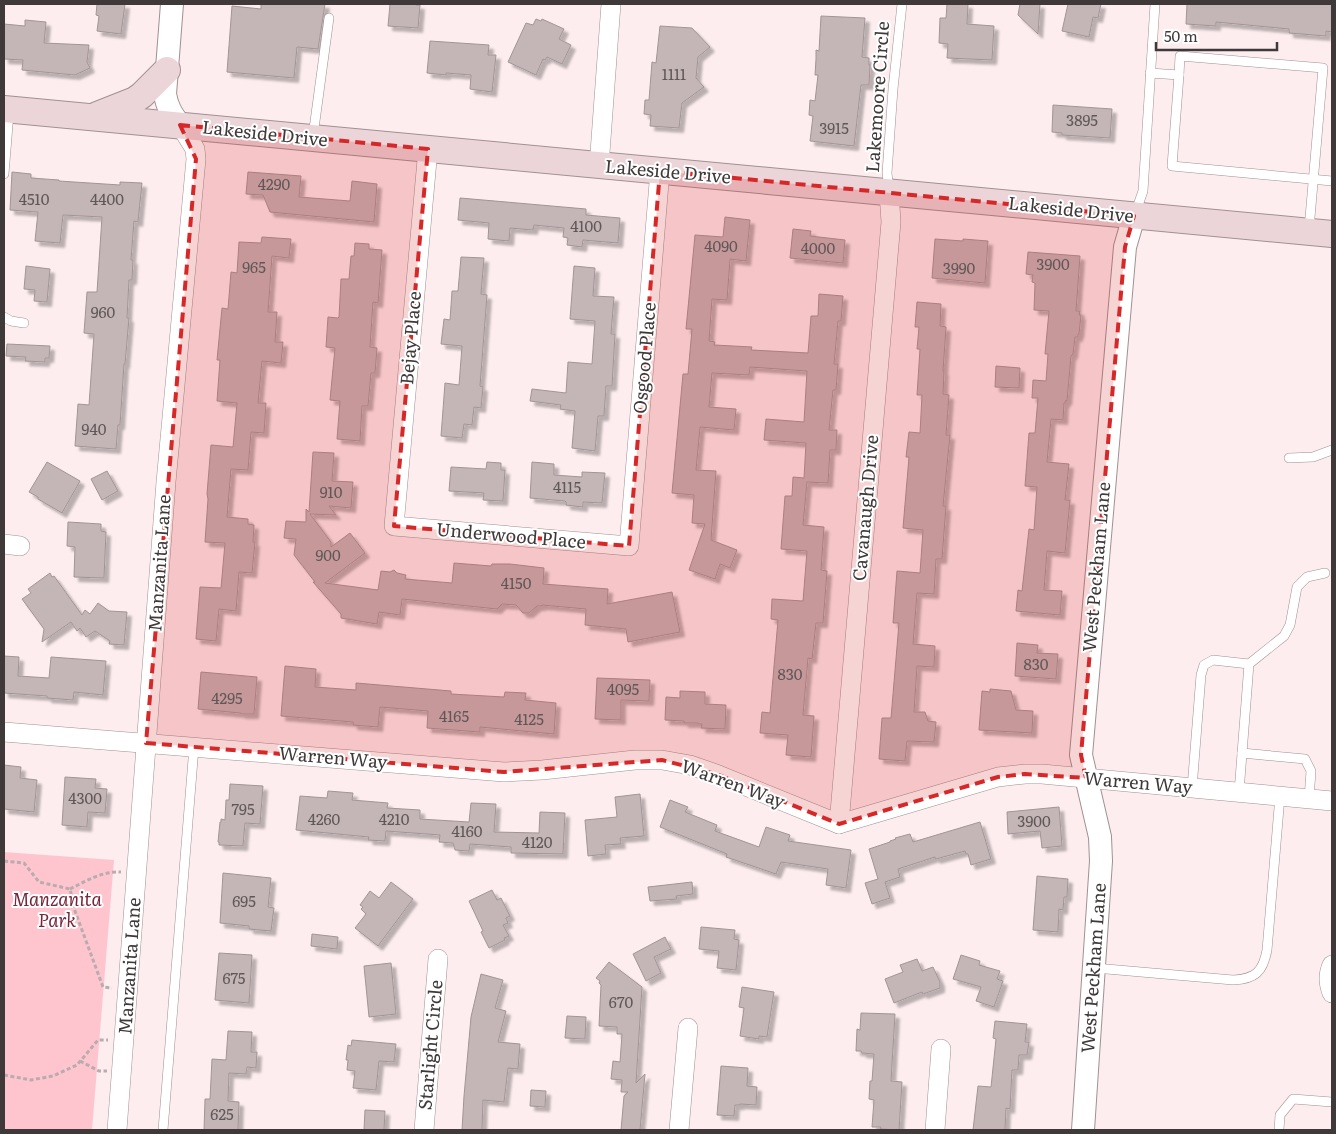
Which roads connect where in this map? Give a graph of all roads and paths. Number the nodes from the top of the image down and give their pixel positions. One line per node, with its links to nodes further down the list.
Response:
1 (172, 4): 7 (street, Manzanita Lane)
2 (611, 4): 15 (street)
3 (902, 4): 20 (lane, Lakemoore Circle)
4 (1155, 4): 8 (lane, West Peckham Lane)
5 (329, 18): 13 (lane)
6 (1328, 68): 9 (lane); 18 (lane)
7 (167, 70): 11 (main road); 12 (street, Manzanita Lane)
8 (1150, 73): 9 (lane); 21 (lane, West Peckham Lane)
9 (1179, 75): 18 (lane)
10 (6, 110): 11 (main road, Lakeside Drive); 17 (lane)
11 (91, 117): 12 (main road, Lakeside Drive)
12 (180, 125): 13 (main road, Lakeside Drive); 32 (street, Manzanita Lane)
13 (313, 138): 14 (main road, Lakeside Drive)
14 (428, 149): 15 (main road, Lakeside Drive); 27 (street, Bejay Place)
15 (600, 166): 16 (main road, Lakeside Drive)
16 (660, 170): 20 (main road, Lakeside Drive); 28 (street, Osgood Place)
17 (4, 174)
18 (1313, 179): 19 (lane); 22 (lane)
19 (1332, 181)
20 (889, 192): 21 (main road, Lakeside Drive); 41 (street, Cavanaugh Drive)
21 (1134, 216): 22 (main road, Lakeside Drive); 35 (street, West Peckham Lane)
22 (1320, 233)
23 (4, 317): 24 (lane)
24 (24, 323)
25 (1332, 450): 26 (lane)
26 (1289, 458)
27 (394, 526): 28 (street, Underwood Place)
28 (629, 546)
29 (1325, 573): 30 (lane)
30 (1249, 664): 34 (lane); 36 (lane)
31 (4, 732): 32 (street, Warren Way)
32 (146, 743): 33 (street, Warren Way); 43 (street, Manzanita Lane)
33 (194, 747): 41 (street, Warren Way); 58 (lane)
34 (1242, 753): 37 (lane); 39 (lane)
35 (1086, 778): 36 (street, Warren Way); 41 (street, Warren Way); 47 (street, West Peckham Lane)
36 (1192, 788): 37 (street, Warren Way)
37 (1239, 792): 38 (street, Warren Way)
38 (1280, 796): 39 (street, Warren Way); 47 (lane)
39 (1309, 799): 40 (street, Warren Way)
40 (1332, 801)
41 (839, 824)
42 (4, 861): 44 (path)
43 (137, 873): 44 (path); 48 (street, Manzanita Lane)
44 (70, 889): 48 (path)
45 (438, 959): 59 (street, Starlight Circle)
46 (1332, 964): 49 (street)
47 (1094, 968): 62 (street, West Peckham Lane)
48 (128, 989): 51 (street, Manzanita Lane)
49 (1332, 993)
50 (688, 1028): 60 (street)
51 (124, 1041): 53 (path); 54 (street, Manzanita Lane)
52 (942, 1048): 61 (street)
53 (80, 1061): 54 (path); 55 (path)
54 (122, 1072): 57 (street, Manzanita Lane)
55 (4, 1075)
56 (1332, 1102): 63 (lane)
57 (117, 1130)
58 (163, 1130)
59 (424, 1130)
60 (680, 1130)
61 (935, 1130)
62 (1083, 1130)
63 (1279, 1130)

